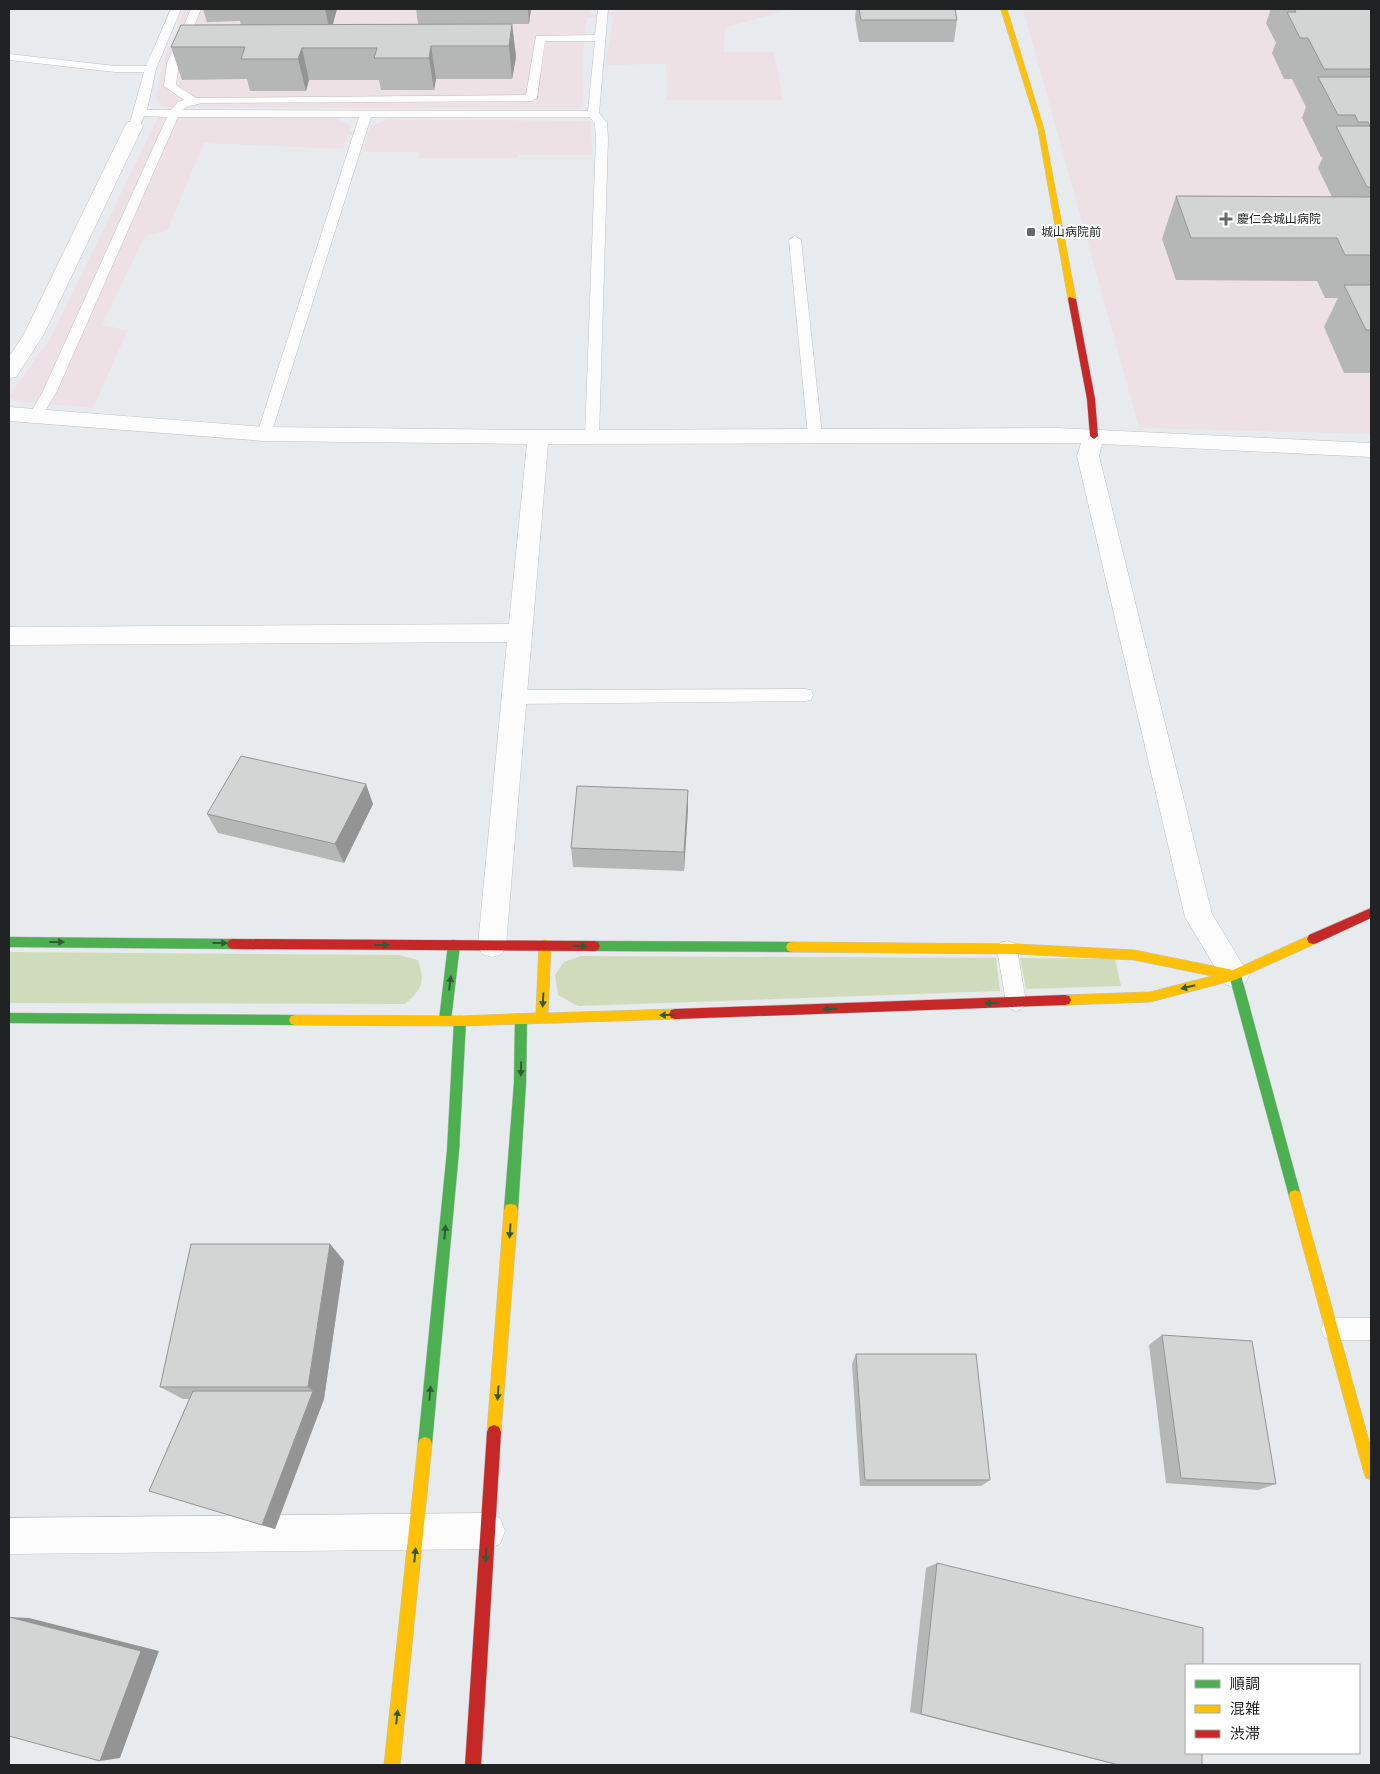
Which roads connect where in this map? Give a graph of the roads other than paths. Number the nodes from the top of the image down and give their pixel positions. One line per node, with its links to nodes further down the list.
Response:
1 (176, 9): 7 (lane)
2 (196, 9): 8 (lane)
3 (603, 9): 5 (lane)
4 (1004, 9): 19 (street)
5 (600, 38): 8 (lane); 11 (lane)
6 (9, 57): 7 (lane)
7 (150, 69): 12 (lane)
8 (195, 102): 9 (lane)
9 (174, 113): 10 (lane); 12 (lane); 16 (lane)
10 (366, 114): 11 (lane); 17 (lane)
11 (593, 114): 21 (lane)
12 (137, 120): 14 (street)
13 (795, 240): 18 (lane)
14 (9, 372)
15 (9, 414): 16 (street)
16 (35, 417): 17 (street)
17 (264, 434): 20 (street)
18 (815, 436): 19 (street); 21 (street)
19 (1094, 436): 22 (street); 33 (street)
20 (538, 437): 21 (street); 23 (street)
21 (592, 437)
22 (1371, 450)
23 (521, 633): 24 (street); 25 (street)
24 (9, 636)
25 (514, 696): 26 (lane); 30 (street)
26 (805, 696)
27 (1371, 913): 33 (street)
28 (9, 942): 29 (street, one-way to 29)
29 (454, 945): 30 (street); 37 (street, one-way to 29)
30 (492, 945): 31 (street)
31 (545, 945): 32 (street, one-way to 32); 36 (street, one-way to 36)
32 (1007, 949): 33 (street); 34 (lane)
33 (1235, 975): 34 (street, one-way to 34); 40 (street)
34 (1016, 1002): 36 (street, one-way to 36)
35 (9, 1018): 37 (street)
36 (542, 1019): 38 (street)
37 (446, 1020): 39 (street)
38 (521, 1020): 39 (street); 44 (street, one-way to 44)
39 (460, 1022): 43 (street, one-way to 39)
40 (1332, 1329): 41 (lane); 42 (street)
41 (1371, 1329)
42 (1371, 1473)
43 (417, 1531): 44 (street); 45 (street); 46 (street, one-way to 43)
44 (488, 1531): 47 (street, one-way to 47)
45 (9, 1536)
46 (392, 1765)
47 (473, 1765)

